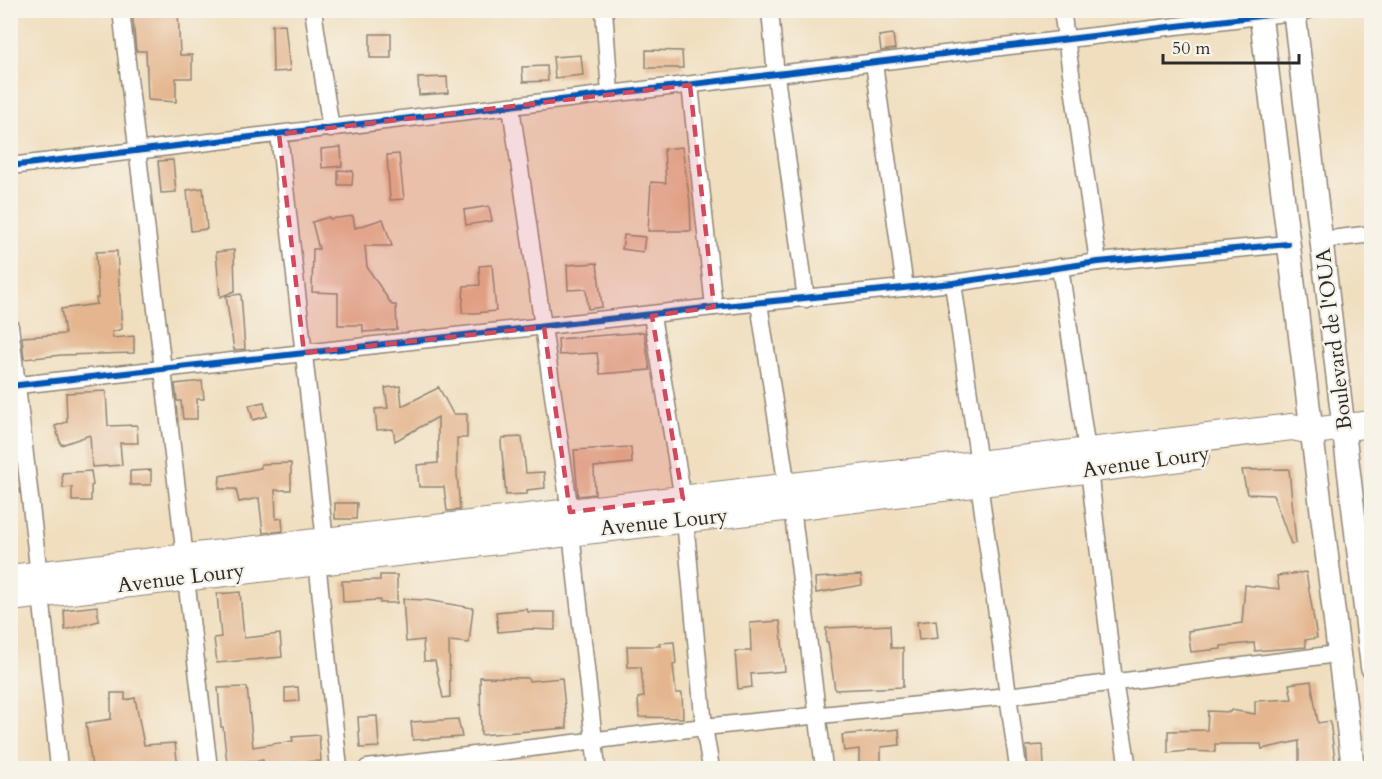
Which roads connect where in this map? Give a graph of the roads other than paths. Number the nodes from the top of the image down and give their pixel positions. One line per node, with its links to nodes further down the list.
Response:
1 (121, 10): 16 (street)
2 (313, 10): 14 (street)
3 (604, 10): 12 (street)
4 (770, 10): 10 (street)
5 (1062, 10): 8 (street)
6 (1299, 11): 7 (street); 19 (main road, Boulevard de l'OUA)
7 (1261, 14): 8 (street); 20 (main road)
8 (1066, 40): 9 (street); 21 (street)
9 (874, 63): 10 (street); 24 (street)
10 (776, 75): 11 (street); 25 (street)
11 (690, 85): 12 (street); 27 (street)
12 (610, 93): 13 (street)
13 (511, 107): 14 (street); 30 (street)
14 (331, 129): 15 (street)
15 (279, 134): 16 (street); 31 (street)
16 (138, 153): 17 (street); 32 (street)
17 (10, 166)
18 (1371, 234): 19 (street)
19 (1322, 240): 35 (main road, Boulevard de l'OUA)
20 (1288, 244): 21 (street); 36 (main road)
21 (1098, 262): 22 (street)
22 (1060, 267): 23 (street); 37 (street)
23 (953, 283): 24 (street); 38 (street)
24 (905, 288): 25 (street)
25 (806, 299): 26 (street)
26 (759, 303): 27 (street); 39 (street)
27 (714, 307): 28 (street)
28 (652, 315): 30 (street); 40 (street)
29 (10, 326): 33 (street)
30 (544, 327): 31 (street); 41 (street)
31 (304, 353): 32 (street); 42 (street)
32 (163, 370): 33 (street); 43 (street)
33 (13, 385): 45 (street)
34 (1371, 424): 35 (main road, Avenue Loury)
35 (1344, 427): 36 (main road, Avenue Loury); 48 (main road, Boulevard de l'OUA)
36 (1312, 431): 37 (main road, Avenue Loury); 47 (main road)
37 (1088, 461): 38 (main road, Avenue Loury); 49 (street)
38 (979, 473): 39 (main road, Avenue Loury); 50 (street)
39 (790, 497): 40 (main road, Avenue Loury); 51 (street)
40 (684, 509): 41 (main road, Avenue Loury); 52 (street)
41 (571, 522): 42 (main road, Avenue Loury); 53 (street)
42 (321, 551): 43 (main road, Avenue Loury); 56 (street)
43 (185, 568): 45 (main road, Avenue Loury); 55 (street)
44 (10, 578): 45 (main road, Avenue Loury)
45 (40, 585): 46 (main road, Avenue Loury); 54 (street)
46 (10, 598)
47 (1337, 654): 49 (street); 63 (main road)
48 (1371, 655)
49 (1114, 681): 50 (street); 62 (street)
50 (1007, 696): 51 (street); 61 (street)
51 (818, 716): 52 (street); 60 (street)
52 (704, 727): 53 (street); 59 (street)
53 (592, 741): 57 (street); 58 (street)
54 (59, 768)
55 (209, 768)
56 (339, 768)
57 (367, 768)
58 (597, 768)
59 (711, 768)
60 (825, 768)
61 (1018, 768)
62 (1128, 768)
63 (1353, 768)

